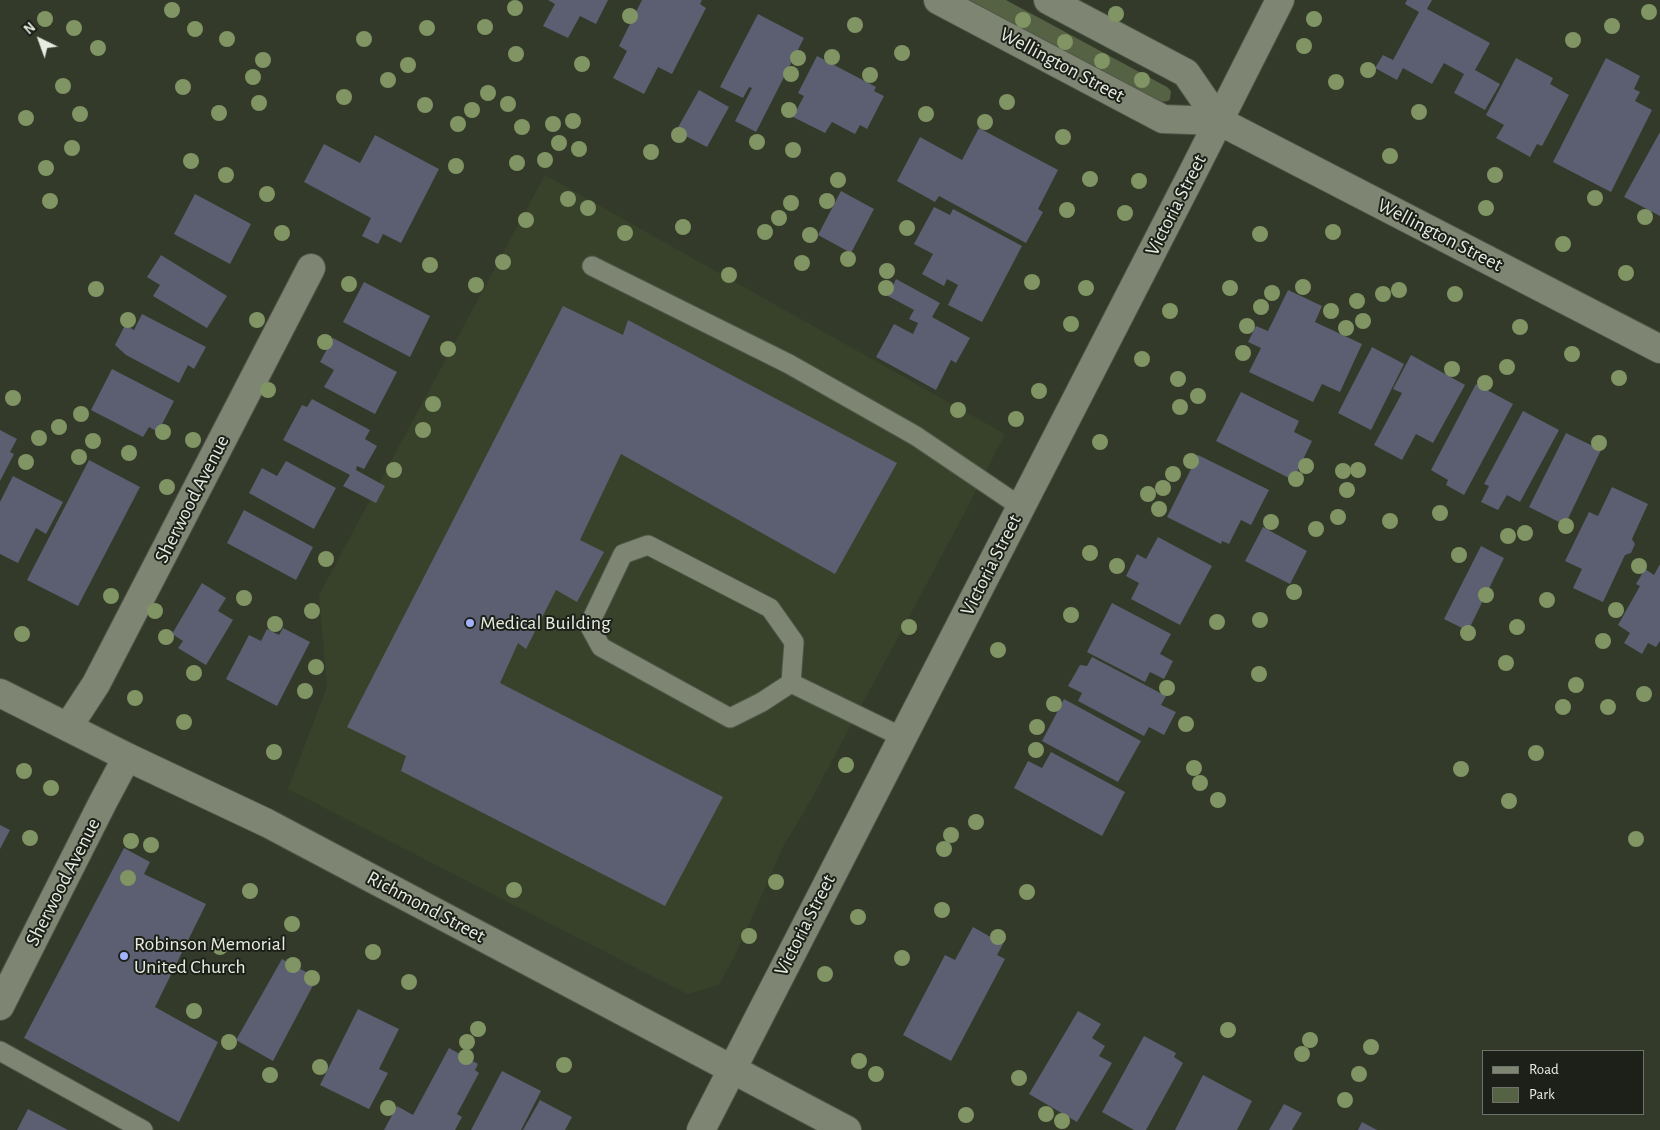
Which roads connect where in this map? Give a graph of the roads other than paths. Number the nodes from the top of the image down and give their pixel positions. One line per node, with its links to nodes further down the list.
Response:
1 (938, 0): 4 (street, Wellington Street)
2 (1048, 0): 4 (street, Wellington Street)
3 (1280, 0): 4 (street, Victoria Street)
4 (1219, 121): 7 (street, Wellington Street); 8 (street, Victoria Street)
5 (592, 266): 8 (lane)
6 (311, 268): 11 (street, Sherwood Avenue)
7 (1660, 349)
8 (1021, 507): 12 (street, Victoria Street)
9 (791, 683): 9 (lane); 12 (lane)
10 (0, 693): 11 (street, Richmond Street)
11 (68, 727): 13 (street, Richmond Street)
12 (902, 737): 16 (street, Victoria Street)
13 (127, 757): 14 (street, Sherwood Avenue); 16 (street, Richmond Street)
14 (0, 1006)
15 (0, 1051): 17 (lane)
16 (731, 1070): 18 (street, Victoria Street); 19 (street, Richmond Street)
17 (143, 1130)
18 (701, 1130)
19 (847, 1130)

